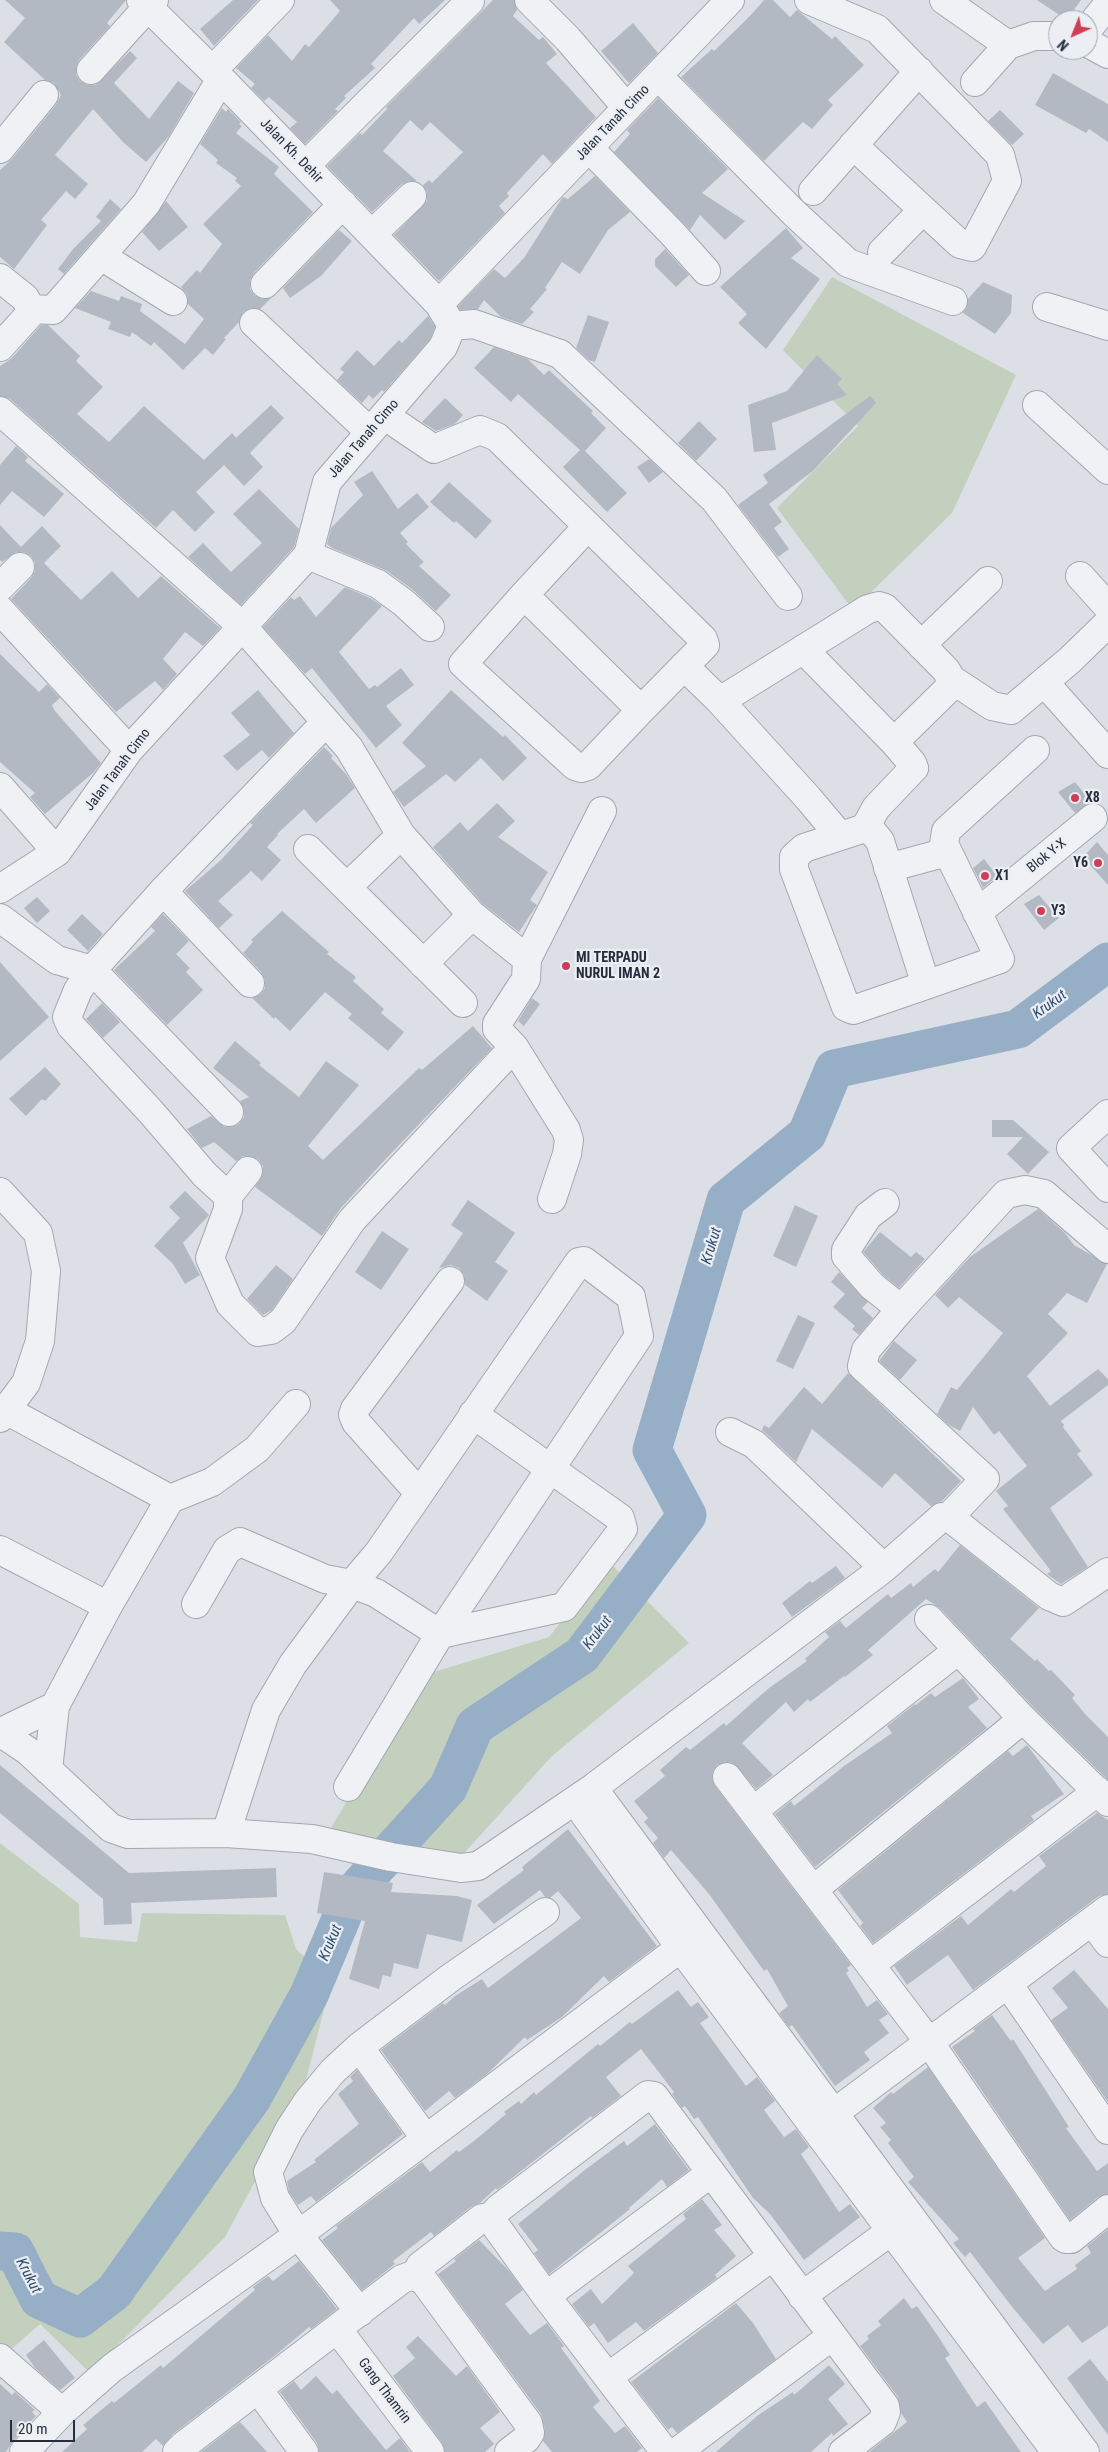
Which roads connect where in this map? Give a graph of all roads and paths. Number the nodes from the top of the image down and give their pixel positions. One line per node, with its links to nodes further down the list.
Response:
1 (280, 0): 14 (street)
2 (529, 0): 18 (street)
3 (730, 0): 15 (street, Jalan Tanah Cimo)
4 (809, 0): 13 (street)
5 (944, 0): 11 (street)
6 (470, 1): 22 (street)
7 (148, 2): 12 (street); 14 (street, Jalan Kh. Dehir)
8 (1108, 4): 9 (street)
9 (1098, 16)
10 (1048, 36): 11 (street)
11 (1008, 45): 16 (street)
12 (91, 70)
13 (919, 70): 19 (street); 26 (street)
14 (217, 75): 22 (street, Jalan Kh. Dehir); 29 (street)
15 (658, 76): 18 (street, Jalan Tanah Cimo); 34 (street)
16 (975, 82)
17 (44, 95): 21 (street)
18 (627, 108): 20 (street, Jalan Tanah Cimo)
19 (853, 145): 23 (street); 26 (street)
20 (589, 148): 30 (street); 37 (street, Jalan Tanah Cimo)
21 (0, 149)
22 (306, 165): 25 (street, Jalan Kh. Dehir)
23 (813, 191)
24 (412, 196): 27 (street)
25 (343, 204): 27 (street, Jalan Kh. Dehir); 32 (street)
26 (922, 211): 28 (street)
27 (372, 234): 37 (street, Jalan Kh. Dehir)
28 (882, 252)
29 (101, 256): 33 (street); 36 (street)
30 (706, 271)
31 (0, 278): 36 (street)
32 (265, 284)
33 (173, 301)
34 (954, 301)
35 (1047, 307): 39 (street)
36 (31, 309): 40 (street)
37 (446, 315): 43 (street, Jalan Tanah Cimo); 52 (street)
38 (254, 323): 43 (street)
39 (1108, 326)
40 (0, 347)
41 (1036, 405): 44 (street)
42 (0, 412): 56 (street)
43 (377, 424): 45 (street); 46 (street, Jalan Tanah Cimo)
44 (1108, 470)
45 (588, 526): 51 (street); 60 (street)
46 (308, 555): 56 (street, Jalan Tanah Cimo); 57 (street)
47 (20, 567): 50 (street)
48 (1080, 576): 53 (street)
49 (988, 581): 58 (street)
50 (0, 587)
51 (524, 595): 64 (street); 64 (street)
52 (788, 596)
53 (1108, 607)
54 (0, 610): 67 (street)
55 (1108, 623): 62 (street)
56 (242, 626): 65 (street); 67 (street, Jalan Tanah Cimo)
57 (430, 627)
58 (921, 644): 59 (street); 61 (street)
59 (803, 649): 63 (street); 66 (street)
60 (684, 666): 63 (street); 64 (street)
61 (951, 679): 62 (street); 66 (street)
62 (1044, 682): 69 (street)
63 (720, 700): 73 (street)
64 (641, 710)
65 (325, 723): 74 (street); 81 (street)
66 (894, 742): 73 (street)
67 (129, 750): 76 (street, Jalan Tanah Cimo)
68 (1035, 750): 77 (street)
69 (1108, 754)
70 (0, 787): 76 (street)
71 (602, 811): 85 (street)
72 (1093, 818): 82 (street, Blok Y-X)
73 (852, 832): 78 (street); 89 (street)
74 (401, 835): 79 (street); 83 (street)
75 (308, 848): 79 (street)
76 (57, 852): 80 (street, Jalan Tanah Cimo)
77 (947, 852): 78 (street); 82 (street)
78 (888, 868): 89 (street)
79 (347, 887): 86 (street)
80 (0, 889)
81 (163, 891): 87 (street); 88 (street)
82 (977, 913): 89 (street)
83 (472, 915): 85 (street); 86 (street)
84 (0, 918): 87 (street)
85 (527, 959): 91 (street)
86 (424, 964): 90 (street)
87 (92, 970): 92 (street); 97 (street)
88 (250, 983)
89 (926, 985)
90 (463, 1003)
91 (514, 1048): 97 (street); 98 (street)
92 (229, 1112)
93 (1108, 1114): 95 (street)
94 (248, 1171): 97 (street)
95 (1108, 1188)
96 (0, 1192): 104 (street)
97 (228, 1196)
98 (552, 1199)
99 (885, 1203): 102 (street)
100 (1108, 1250): 102 (street)
101 (450, 1281): 108 (street)
102 (901, 1309): 110 (street)
103 (296, 1404): 109 (street)
104 (3, 1414): 109 (street)
105 (473, 1414): 107 (street); 107 (street); 108 (street)
106 (730, 1432): 112 (street)
107 (550, 1468): 118 (street); 118 (street)
108 (419, 1494): 114 (street)
109 (170, 1499): 116 (street)
110 (949, 1517): 112 (street); 113 (street)
111 (0, 1550): 116 (street)
112 (884, 1568): 126 (street)
113 (1108, 1572)
114 (352, 1584): 115 (street); 118 (street); 129 (street)
115 (196, 1604)
116 (108, 1606): 120 (street)
117 (929, 1619): 119 (street)
118 (440, 1634): 125 (street)
119 (957, 1650): 121 (street); 128 (street)
120 (56, 1706): 122 (street); 123 (street)
121 (1023, 1719): 127 (street); 130 (street)
122 (0, 1732): 123 (street)
123 (48, 1770): 129 (street)
124 (727, 1777): 128 (street)
125 (348, 1787)
126 (584, 1795): 129 (street); 133 (street)
127 (1103, 1797): 135 (street)
128 (753, 1811): 130 (street)
129 (226, 1833)
130 (813, 1890): 135 (street)
131 (545, 1912): 138 (street)
132 (1100, 1915): 134 (street); 136 (street)
133 (690, 1940): 139 (street); 141 (street)
134 (1108, 1943)
135 (870, 1965): 137 (street)
136 (1008, 1984): 137 (street); 140 (street)
137 (929, 2042): 139 (street); 143 (street)
138 (359, 2047): 141 (street); 146 (street)
139 (824, 2121): 145 (street)
140 (1108, 2130)
141 (426, 2139): 146 (street)
142 (711, 2173): 144 (street); 147 (street); 149 (street)
143 (1108, 2209)
144 (490, 2218): 148 (street); 149 (street)
145 (901, 2224): 150 (street); 166 (street); 167 (street)
146 (298, 2235): 151 (street); 157 (street)
147 (772, 2256): 150 (street); 155 (street)
148 (416, 2277): 151 (street); 162 (street)
149 (546, 2296): 155 (street)
150 (802, 2296): 153 (street)
151 (360, 2312): 152 (street)
152 (338, 2330): 156 (street); 161 (street, Gang Thamrin)
153 (832, 2336): 164 (street); 165 (street)
154 (0, 2358): 157 (street)
155 (608, 2377): 163 (street)
156 (258, 2389): 159 (street); 160 (street)
157 (62, 2412): 158 (street)
158 (24, 2452)
159 (177, 2452)
160 (304, 2452)
161 (430, 2452)
162 (509, 2452)
163 (665, 2452)
164 (677, 2452)
165 (843, 2452)
166 (1056, 2452)
167 (1085, 2452)

